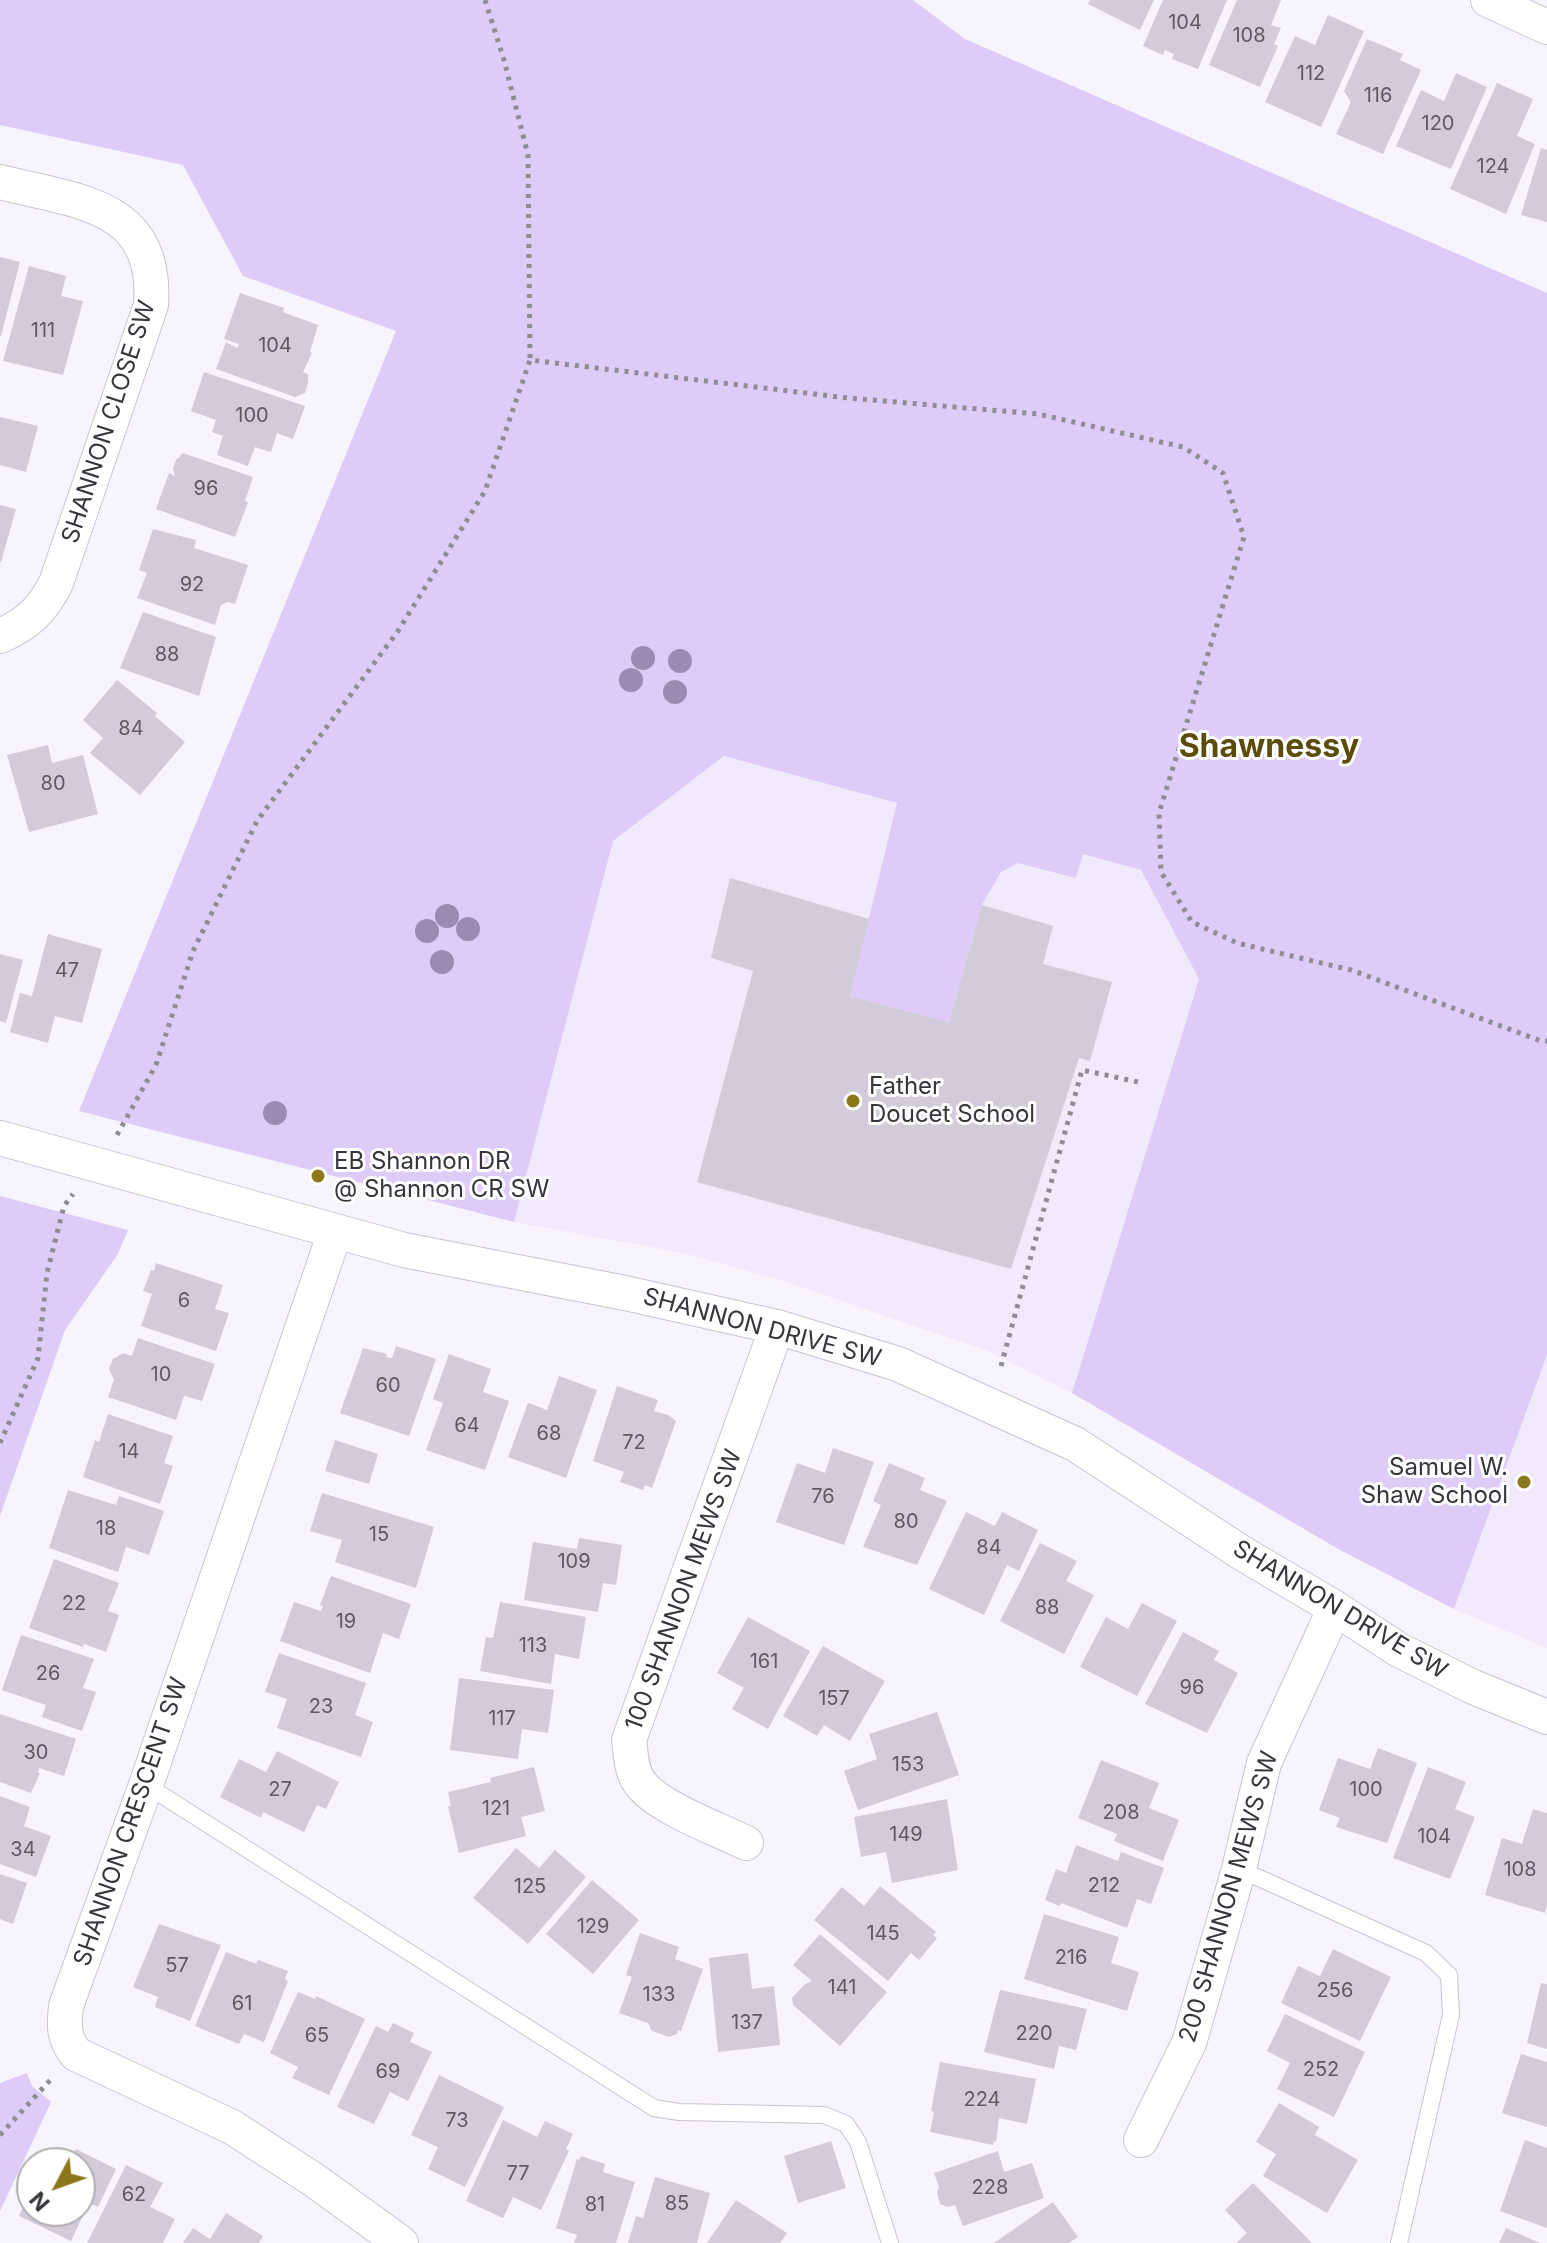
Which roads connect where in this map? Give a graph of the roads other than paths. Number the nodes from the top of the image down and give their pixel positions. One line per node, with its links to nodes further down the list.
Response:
1 (1488, 0): 2 (street)
2 (1547, 27)
3 (0, 182): 4 (street, SHANNON CLOSE SW)
4 (0, 636)
5 (0, 1138): 6 (street, SHANNON DRIVE SW)
6 (335, 1232): 7 (street, SHANNON DRIVE SW); 10 (street, SHANNON CRESCENT SW)
7 (777, 1327): 8 (street, SHANNON DRIVE SW); 11 (street, 100 SHANNON MEWS SW)
8 (1335, 1608): 9 (street, SHANNON DRIVE SW); 12 (street, 200 SHANNON MEWS SW)
9 (1547, 1717)
10 (146, 1785): 14 (street, SHANNON CRESCENT SW); 15 (lane)
11 (746, 1843)
12 (1239, 1869): 13 (street, 200 SHANNON MEWS SW); 16 (lane)
13 (1141, 2140)
14 (401, 2243)
15 (890, 2243)
16 (1399, 2243)

